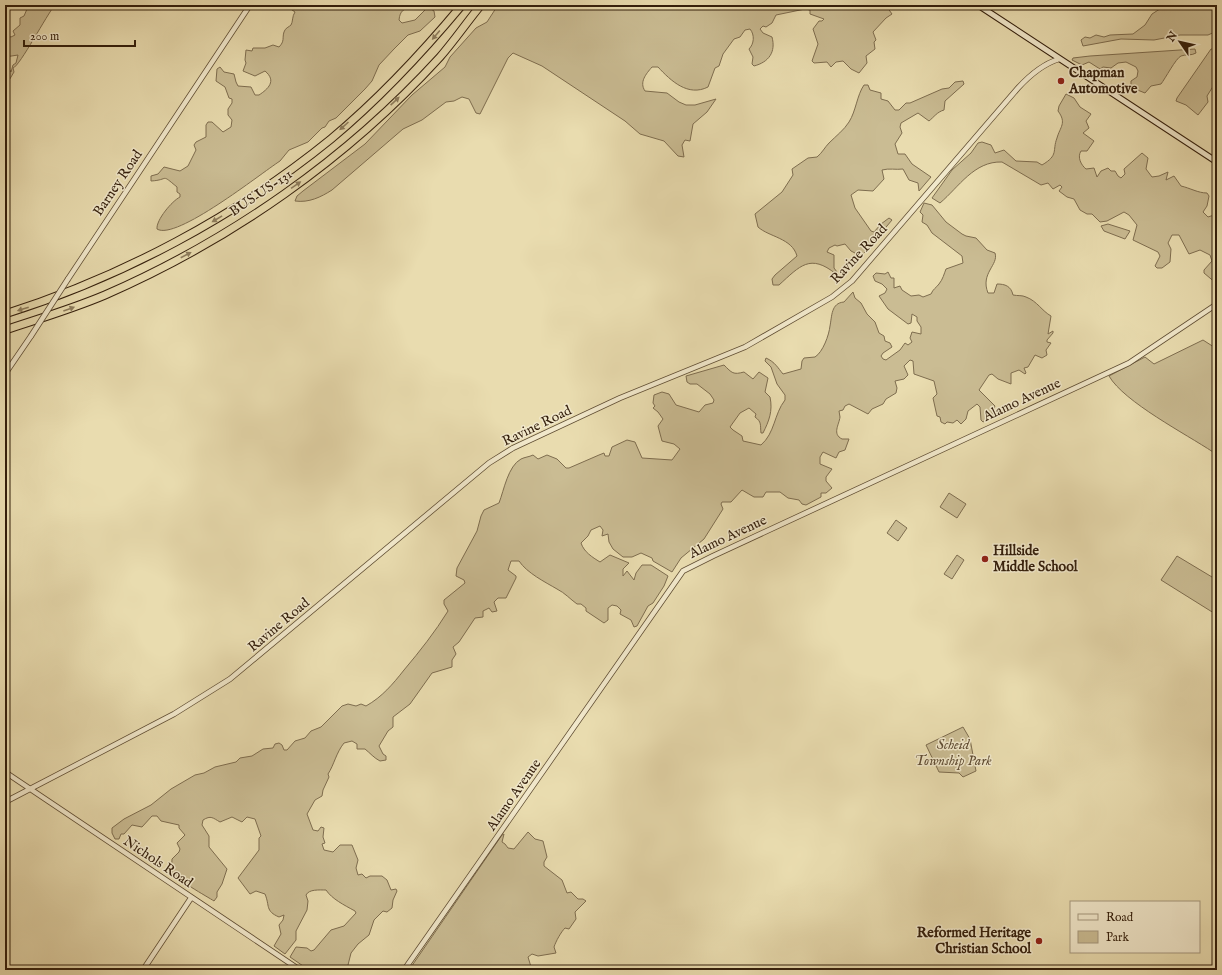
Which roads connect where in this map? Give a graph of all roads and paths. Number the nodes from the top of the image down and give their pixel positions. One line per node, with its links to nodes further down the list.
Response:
1 (250, 5): 10 (street, Barney Road, bridge)
2 (462, 5): 8 (highway, BUS US-131, one-way to 8)
3 (481, 5): 9 (highway, BUS US-131, one-way to 3)
4 (978, 5): 5 (main road)
5 (1059, 59): 6 (main road); 12 (street, Ravine Road)
6 (1217, 162)
7 (1217, 304): 17 (street, Alamo Avenue)
8 (5, 314)
9 (5, 330)
10 (5, 374)
11 (5, 772): 12 (street, Nichols Road)
12 (30, 788): 13 (street, Ravine Road); 14 (street, Nichols Road)
13 (5, 802)
14 (191, 898): 15 (street); 16 (street, Nichols Road)
15 (143, 970)
16 (300, 970)
17 (404, 970)

